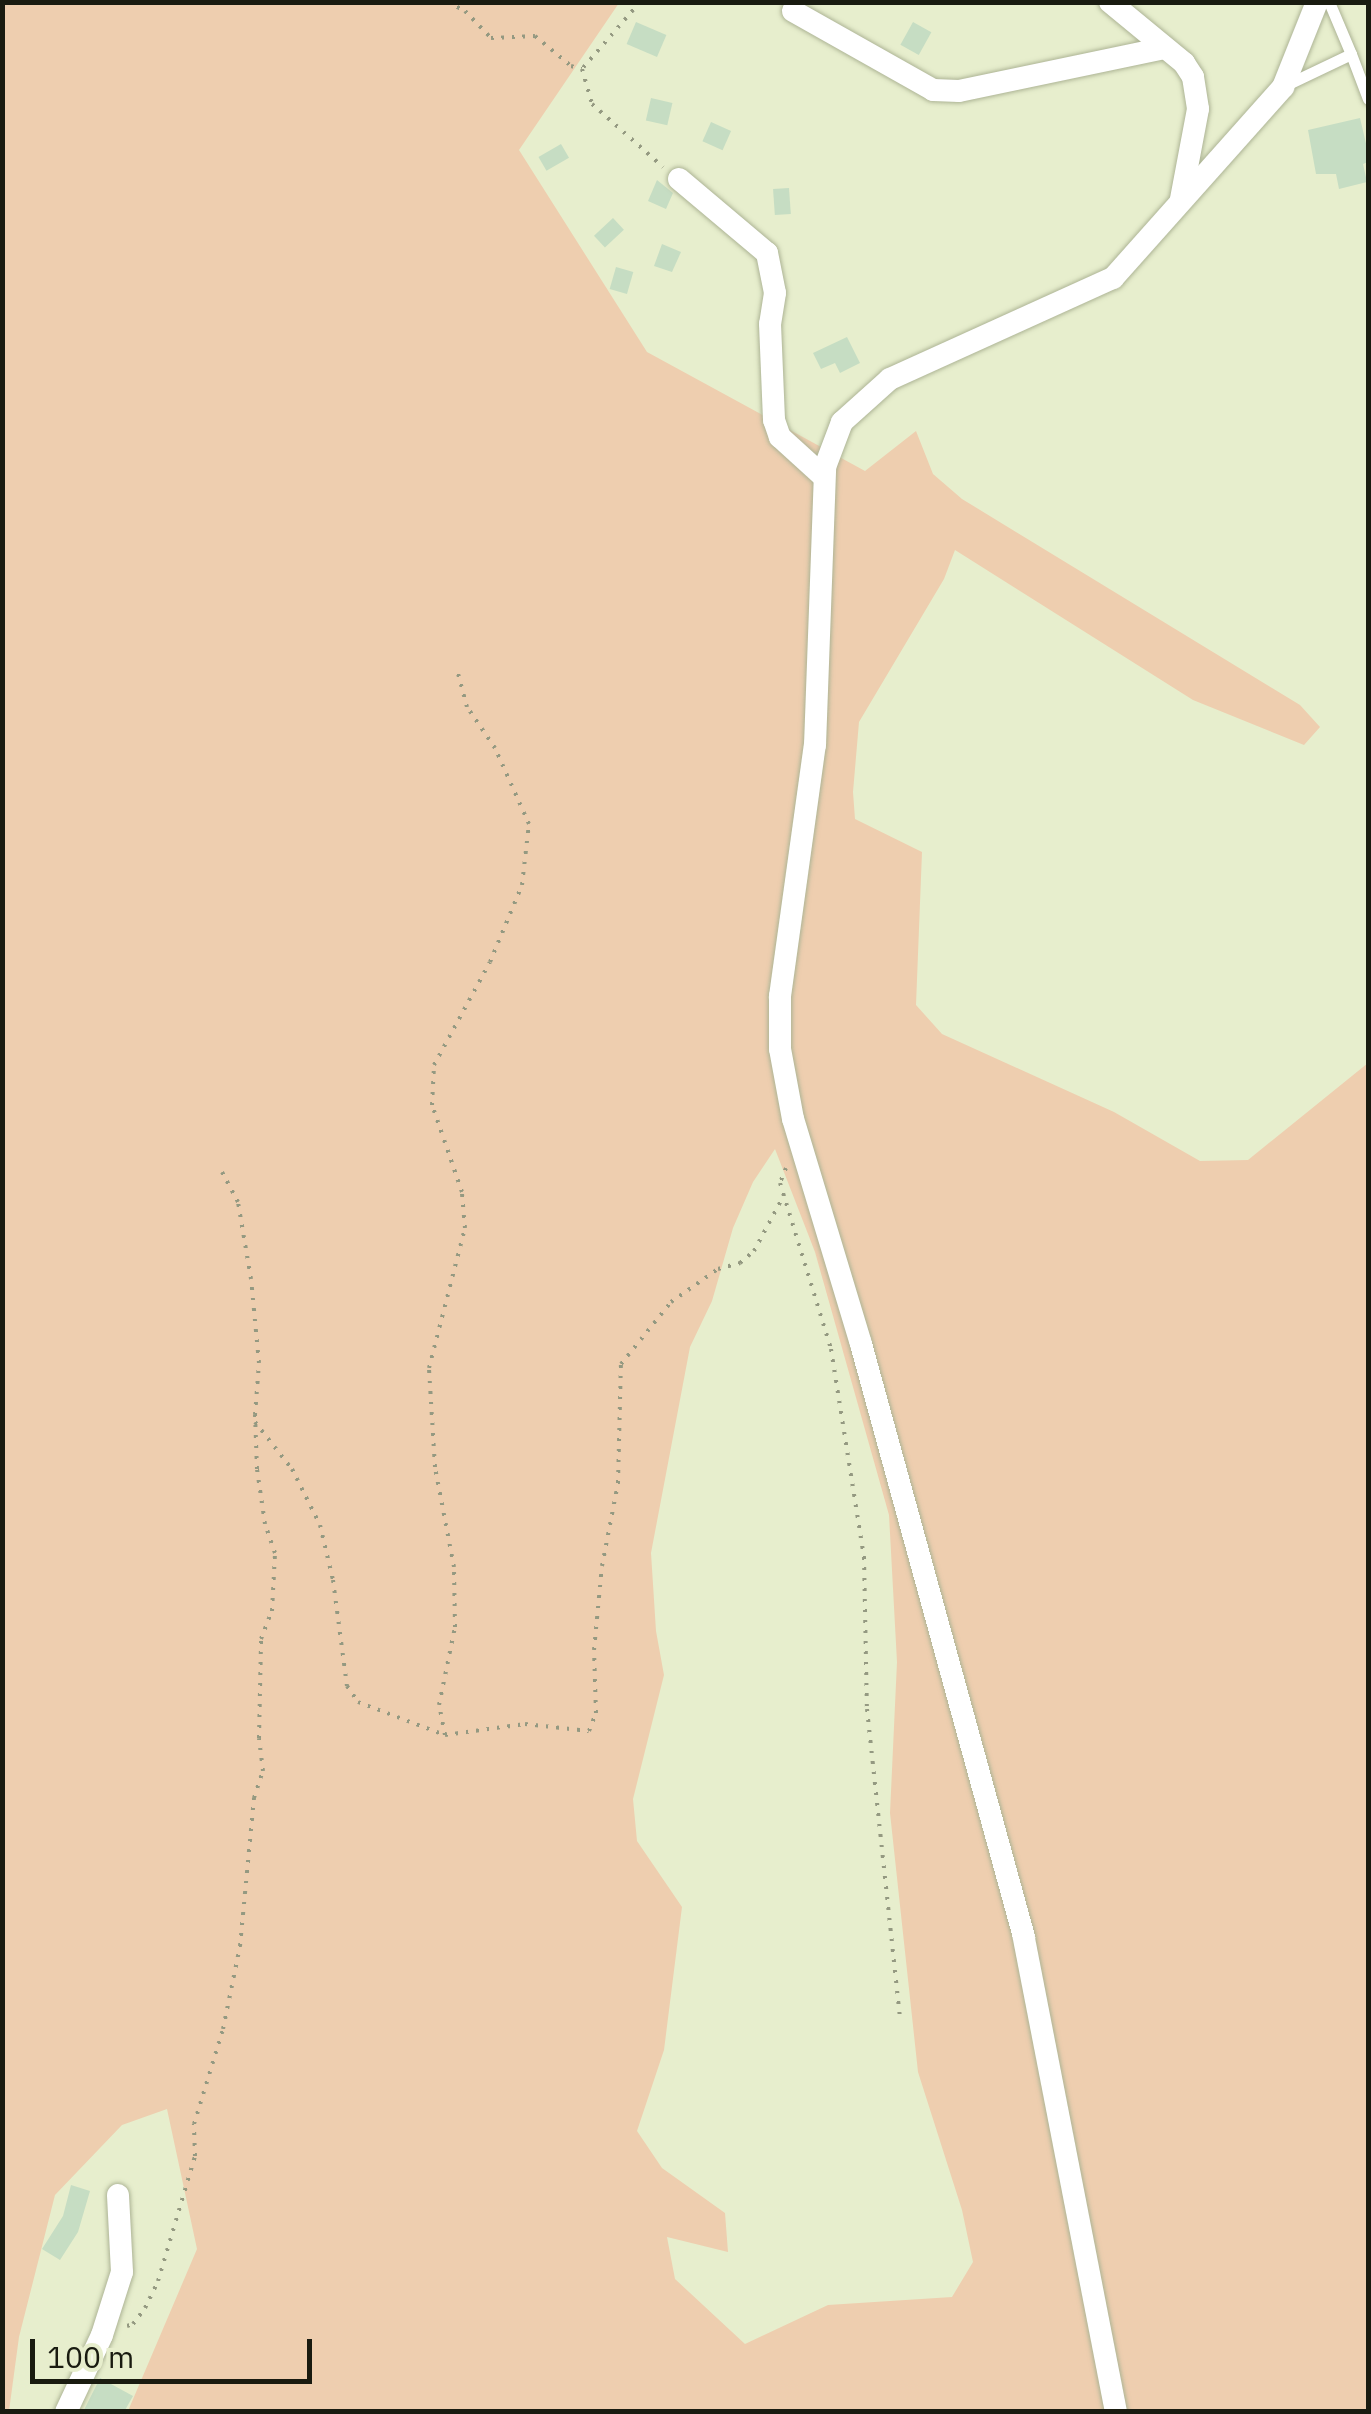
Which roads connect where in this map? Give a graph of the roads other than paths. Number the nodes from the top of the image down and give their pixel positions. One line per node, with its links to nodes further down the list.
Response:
1 (1110, 2): 5 (street)
2 (1316, 2): 7 (street)
3 (1329, 2): 6 (lane)
4 (792, 11): 5 (street)
5 (1165, 48): 10 (street)
6 (1351, 54): 7 (lane); 8 (lane)
7 (1283, 87): 10 (street)
8 (1368, 99)
9 (679, 179): 11 (street)
10 (1180, 202): 11 (street)
11 (824, 476): 14 (street)
12 (118, 2195): 13 (street)
13 (66, 2412)
14 (1116, 2412)

